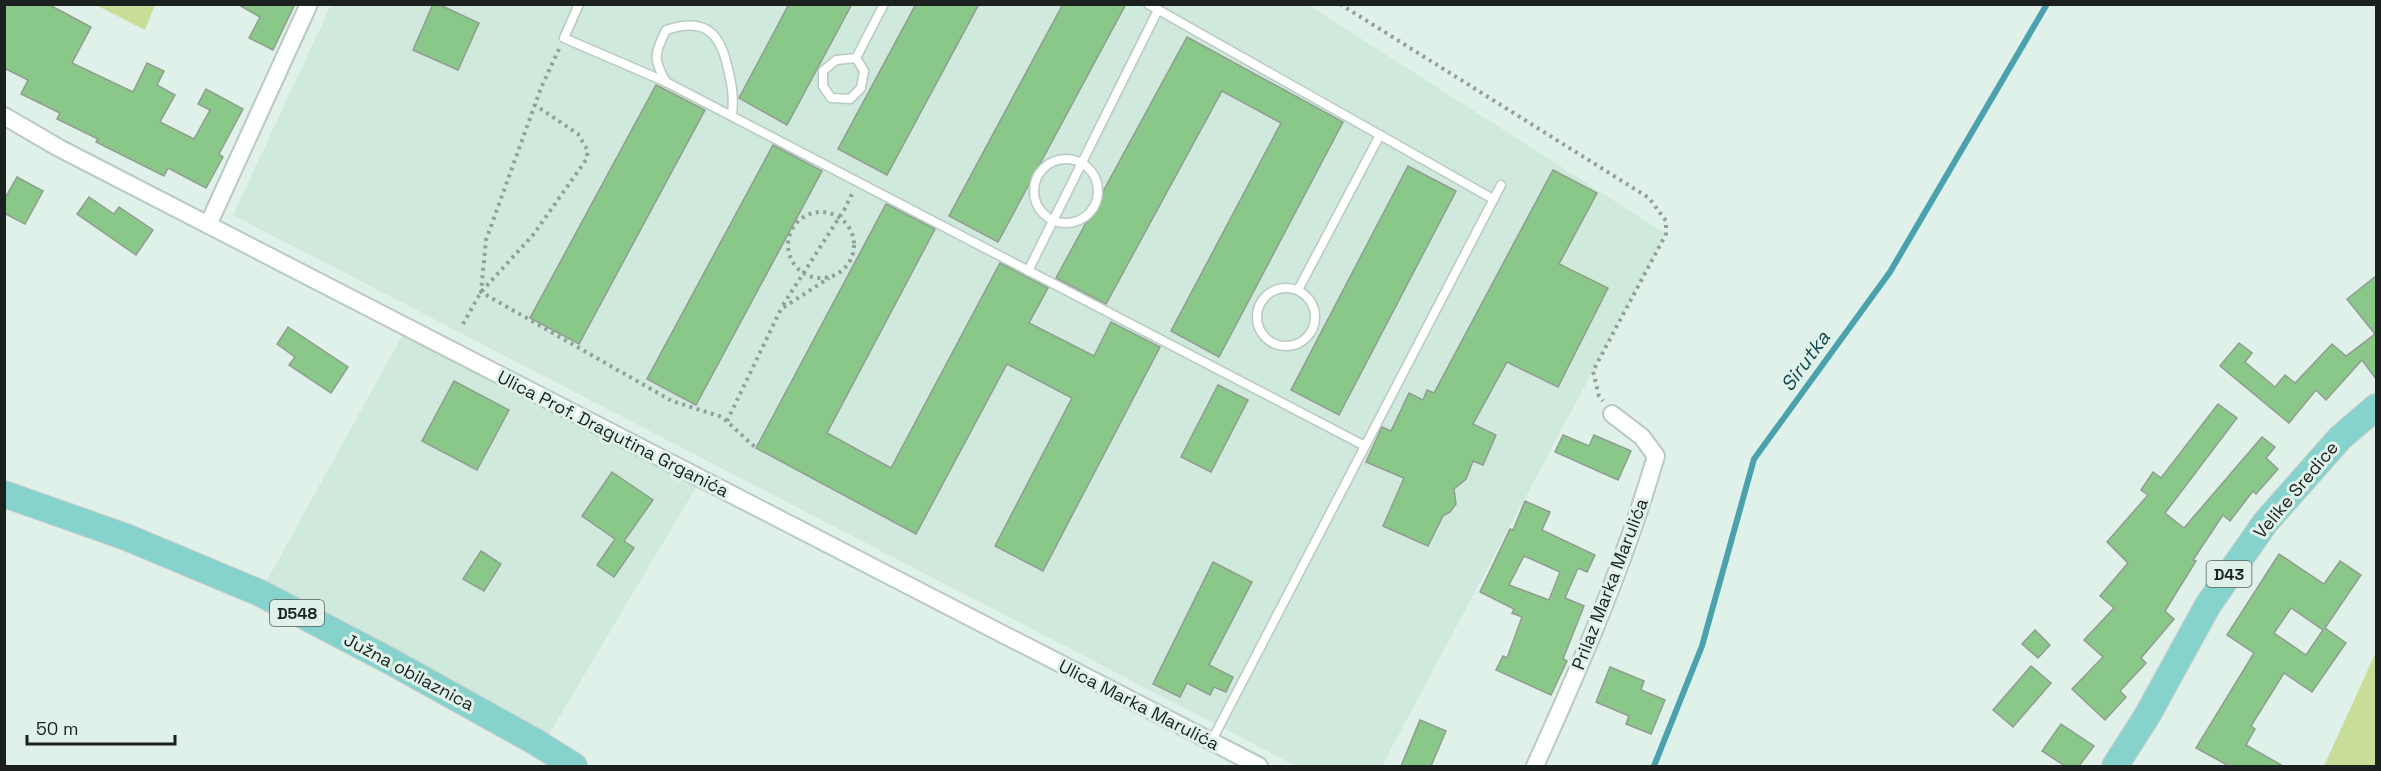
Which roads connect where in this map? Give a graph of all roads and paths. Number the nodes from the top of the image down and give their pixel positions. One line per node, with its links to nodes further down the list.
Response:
1 (309, 4): 20 (street)
2 (579, 4): 7 (lane)
3 (884, 4): 8 (lane)
4 (1148, 4): 6 (lane)
5 (1341, 4): 29 (path)
6 (1158, 10): 13 (lane); 14 (lane)
7 (564, 38): 9 (lane); 10 (path)
8 (856, 58): 8 (lane)
9 (666, 82): 12 (lane); 12 (lane)
10 (535, 105): 25 (path); 25 (path)
11 (4, 116): 20 (street, Ulica Prof. Dragutina Grganića)
12 (732, 116): 15 (lane)
13 (1380, 135): 17 (lane); 24 (lane)
14 (1082, 163): 19 (lane); 19 (lane); 19 (lane)
15 (858, 182): 18 (path); 21 (lane)
16 (1501, 185): 17 (lane)
17 (1493, 199): 31 (lane)
18 (838, 217): 22 (path); 22 (path); 23 (path)
19 (1053, 221): 21 (lane)
20 (208, 225): 34 (street, Ulica Prof. Dragutina Grganića)
21 (1029, 271): 31 (lane)
22 (804, 273): 23 (path); 26 (path)
23 (831, 277): 26 (path)
24 (1298, 290): 24 (lane)
25 (481, 292): 27 (path); 30 (path)
26 (781, 309): 30 (path)
27 (463, 324)
28 (2376, 407): 39 (main road, Velike Sredice / D43)
29 (1612, 414): 38 (street, Prilaz Marka Marulića)
30 (727, 421): 32 (path)
31 (1365, 446): 35 (lane)
32 (756, 448)
33 (4, 494): 36 (main road, Južna obilaznica / D548)
34 (1019, 643): 35 (street, Ulica Marka Marulića)
35 (1211, 742): 37 (street, Ulica Marka Marulića)
36 (574, 766)
37 (1259, 766)
38 (1535, 766)
39 (2115, 766)

